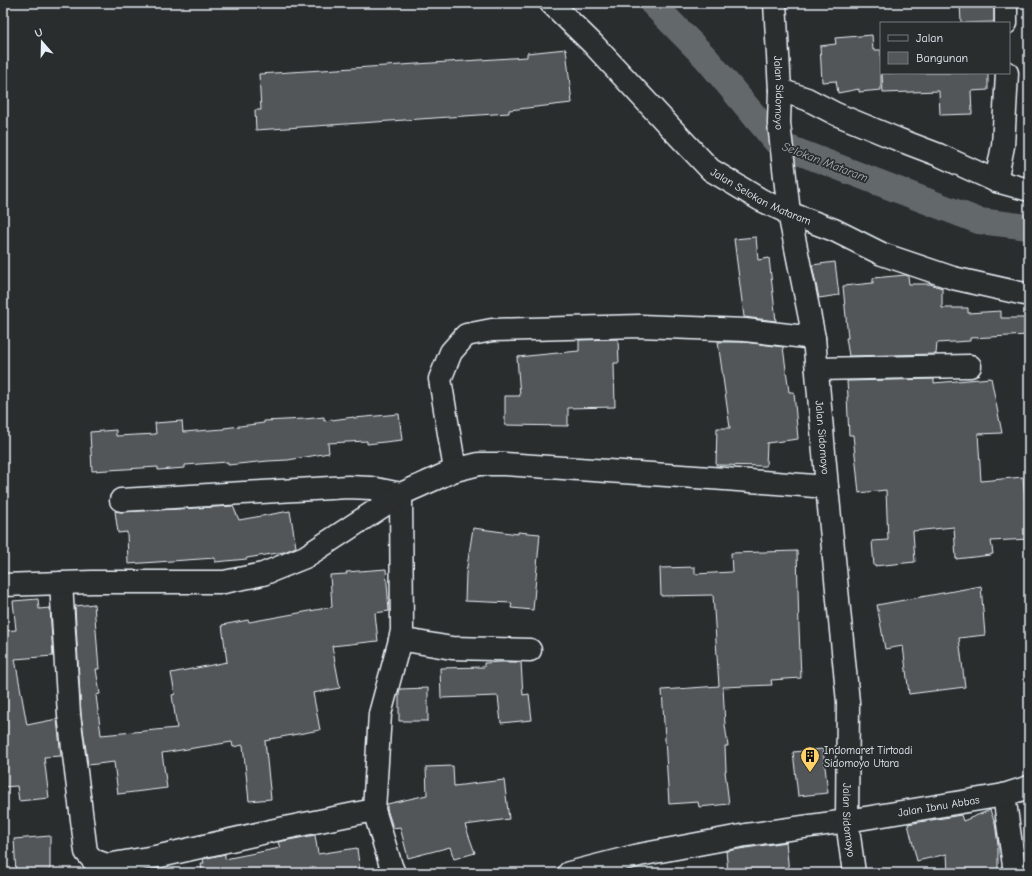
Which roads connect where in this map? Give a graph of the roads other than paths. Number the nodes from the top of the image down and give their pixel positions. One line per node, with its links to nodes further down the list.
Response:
1 (551, 3): 9 (street, Jalan Selokan Mataram)
2 (775, 3): 6 (street, Jalan Sidomoyo)
3 (1006, 3): 4 (street)
4 (1006, 22)
5 (1007, 74): 7 (street)
6 (780, 90): 7 (street); 9 (street, Jalan Sidomoyo)
7 (996, 181): 8 (street)
8 (1029, 190)
9 (789, 213): 10 (street, Jalan Selokan Mataram); 11 (street, Jalan Sidomoyo)
10 (1029, 295)
11 (814, 338): 13 (street, Jalan Sidomoyo); 14 (street)
12 (970, 366): 13 (street)
13 (817, 369): 15 (street, Jalan Sidomoyo)
14 (455, 470): 15 (street); 16 (street)
15 (827, 487): 25 (street, Jalan Sidomoyo)
16 (401, 494): 17 (street); 18 (street); 20 (street)
17 (121, 500)
18 (61, 583): 19 (street); 24 (street)
19 (3, 585)
20 (400, 640): 21 (street); 24 (street)
21 (530, 650)
22 (1029, 787): 23 (street, Jalan Ibnu Abbas)
23 (1004, 794): 25 (street, Jalan Ibnu Abbas); 29 (street)
24 (374, 810): 26 (street)
25 (847, 821): 27 (street, Jalan Ibnu Abbas); 28 (street, Jalan Sidomoyo)
26 (394, 873)
27 (569, 873)
28 (854, 873)
29 (1014, 873)

